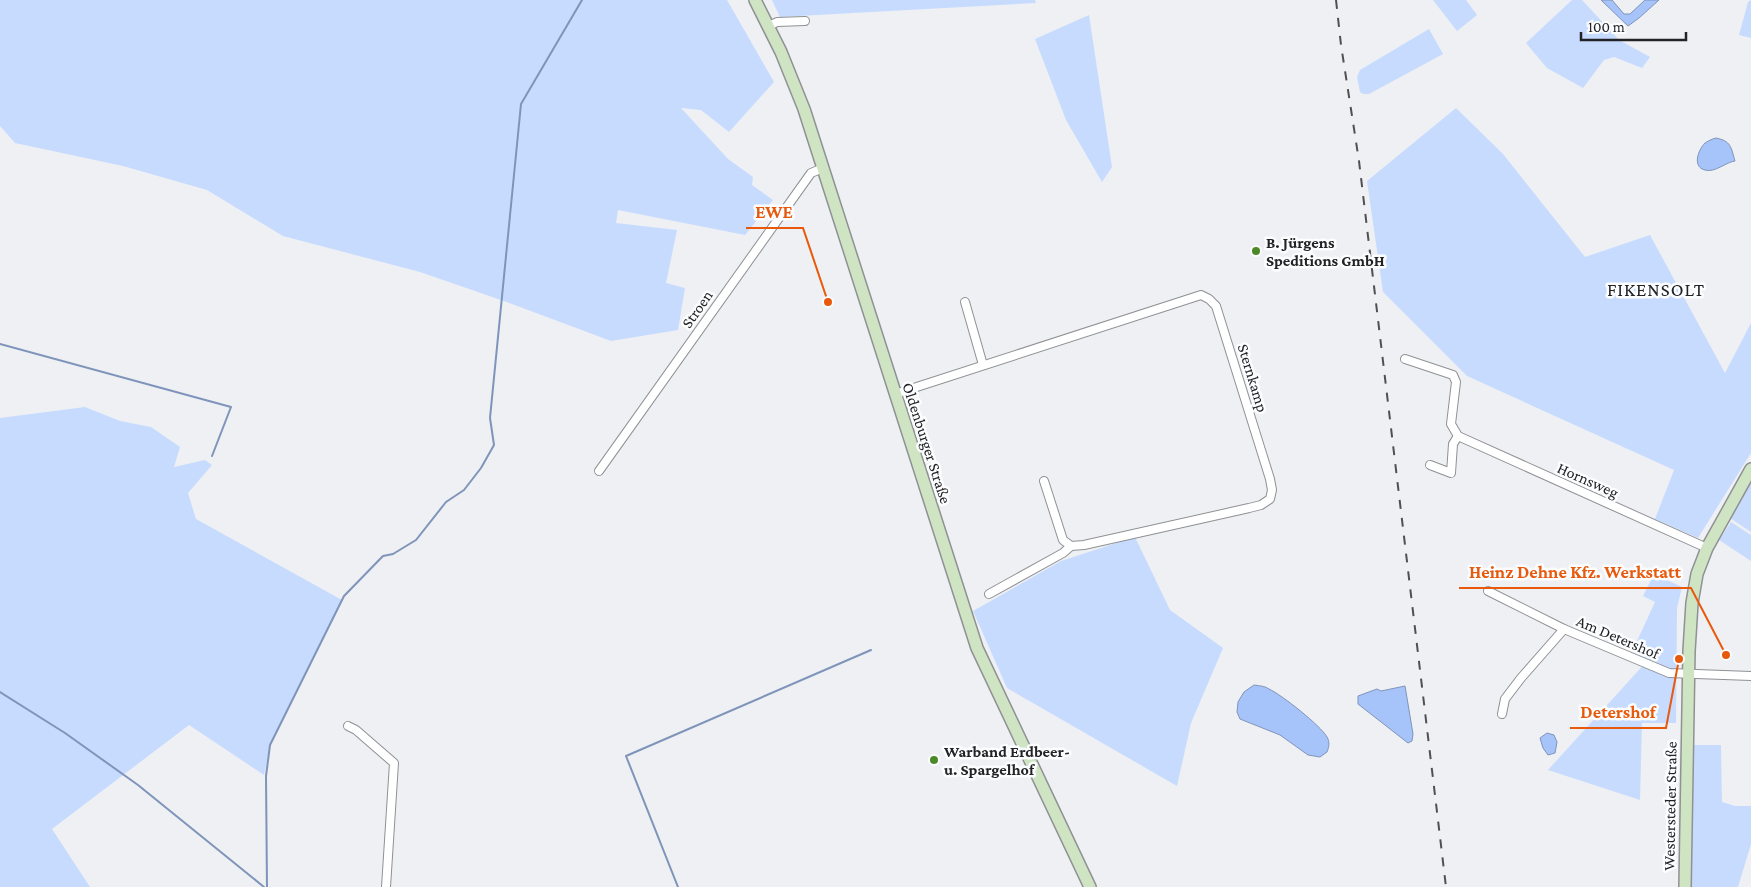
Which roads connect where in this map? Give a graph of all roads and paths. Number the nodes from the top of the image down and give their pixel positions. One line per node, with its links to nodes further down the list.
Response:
1 (755, 0): 3 (main road, Oldenburger Straße)
2 (805, 21): 3 (street)
3 (769, 26): 4 (main road, Oldenburger Straße)
4 (823, 168): 8 (main road, Oldenburger Straße); 12 (street, Stroen)
5 (965, 302): 7 (street)
6 (1405, 359): 9 (street)
7 (983, 365): 8 (street, Sternkamp); 14 (street, Sternkamp)
8 (894, 394): 24 (main road, Oldenburger Straße)
9 (1458, 436): 10 (street); 15 (street, Hornsweg)
10 (1430, 465)
11 (1751, 469): 15 (main road, Westersteder Straße)
12 (599, 471)
13 (1044, 481): 14 (street)
14 (1071, 546): 17 (street, Sternkamp)
15 (1707, 548): 19 (main road, Westersteder Straße)
16 (1488, 591): 18 (street, Am Detershof)
17 (989, 594)
18 (1564, 629): 19 (street, Am Detershof); 21 (street, Am Detershof)
19 (1688, 674): 20 (street, Am Detershof); 25 (main road, Westersteder Straße)
20 (1751, 676)
21 (1502, 714)
22 (348, 726): 23 (street)
23 (386, 887)
24 (1090, 887)
25 (1685, 887)

